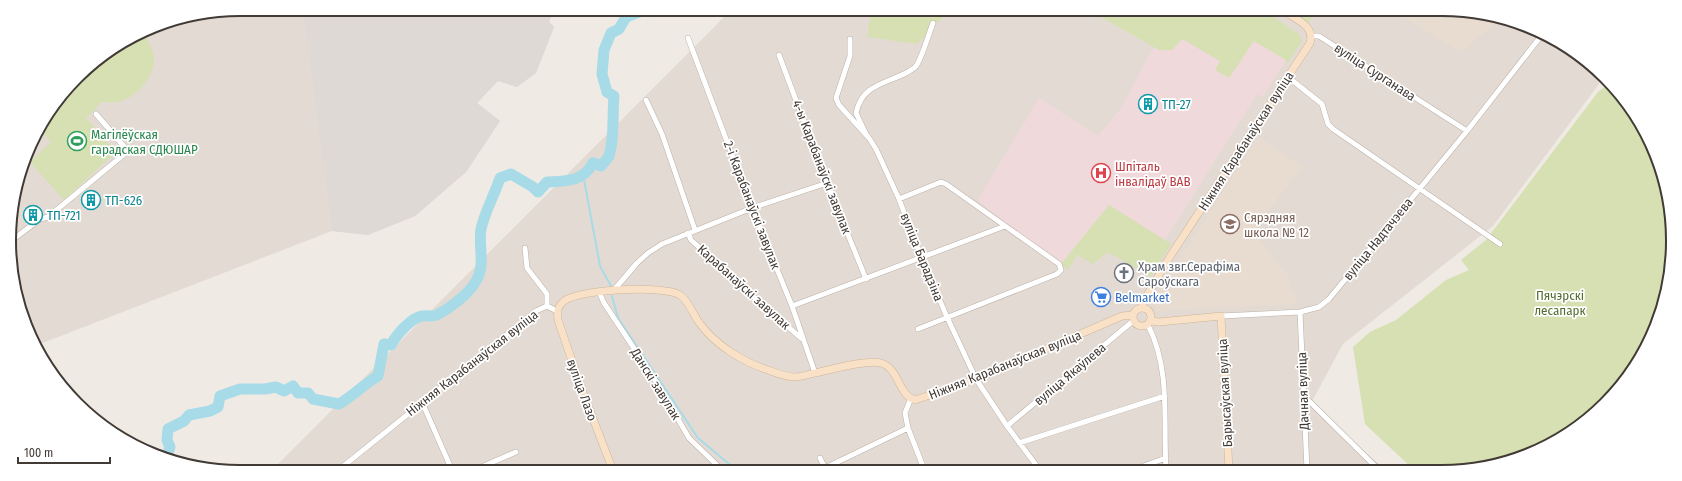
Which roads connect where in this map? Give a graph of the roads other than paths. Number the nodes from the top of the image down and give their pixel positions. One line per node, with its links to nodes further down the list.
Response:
1 (1291, 16): 3 (main road, вуліца Сурганава)
2 (933, 23): 12 (street)
3 (1313, 36): 8 (main road, Ніжняя Карабанаўская вуліца); 11 (street, вуліца Сурганава)
4 (688, 38): 16 (street, 2-і Карабанаўскі завулак)
5 (1539, 38): 11 (street, вуліца Надтачэева)
6 (850, 39): 12 (street, вуліца Барадзіна)
7 (779, 55): 13 (street, 4-ы Карабанаўскі завулак)
8 (1288, 77): 14 (street); 29 (main road, Ніжняя Карабанаўская вуліца)
9 (646, 100): 18 (street)
10 (96, 114): 20 (street)
11 (1467, 131): 14 (street, вуліца Надтачэева)
12 (869, 138): 15 (street, вуліца Барадзіна)
13 (827, 183): 16 (street); 24 (street, 4-ы Карабанаўскі завулак)
14 (1420, 188): 21 (street); 31 (street, вуліца Надтачэева)
15 (899, 200): 17 (street); 23 (street, вуліца Барадзіна)
16 (752, 208): 18 (street); 28 (street, 2-і Карабанаўскі завулак)
17 (1005, 226): 23 (street); 33 (street)
18 (695, 230): 19 (street)
19 (688, 234): 25 (street); 37 (street, Карабанаўскі завулак)
20 (16, 238)
21 (1500, 244)
22 (525, 248): 27 (street)
23 (921, 257): 24 (street); 33 (street, вуліца Барадзіна)
24 (866, 278): 28 (street)
25 (613, 291): 26 (main road, Ніжняя Карабанаўская вуліца); 38 (main road, Ніжняя Карабанаўская вуліца)
26 (599, 292): 30 (main road, Ніжняя Карабанаўская вуліца); 54 (street, Данскі завулак)
27 (547, 306): 30 (street, Ніжняя Карабанаўская вуліца); 43 (street, Ніжняя Карабанаўская вуліца)
28 (792, 306): 37 (street, 2-і Карабанаўскі завулак)
29 (1142, 308): 34 (main road); 35 (main road)
30 (557, 310): 53 (main road, вуліца Лазо)
31 (1300, 312): 32 (street, вуліца Надтачэева); 40 (street, Дачная вуліца)
32 (1221, 316): 35 (main road, вуліца Надтачэева); 61 (main road, Барысаўская вуліца)
33 (947, 317): 36 (street); 39 (street, вуліца Барадзіна)
34 (1133, 318): 35 (main road); 39 (main road, Ніжняя Карабанаўская вуліца); 44 (street, вуліца Якаўлева)
35 (1149, 323): 41 (street)
36 (918, 329)
37 (802, 339): 38 (street, 2-і Карабанаўскі завулак)
38 (815, 373): 42 (main road, Ніжняя Карабанаўская вуліца)
39 (976, 379): 42 (main road, Ніжняя Карабанаўская вуліца); 44 (street, вуліца Барадзіна)
40 (1303, 395): 62 (street, Дачная вуліца); 63 (street)
41 (1165, 396): 46 (street); 49 (street)
42 (911, 398): 45 (street)
43 (422, 402): 50 (street, Ніжняя Карабанаўская вуліца); 51 (street)
44 (1007, 426): 46 (street, вуліца Барадзіна)
45 (908, 428): 56 (street); 57 (street)
46 (1019, 443): 58 (street, вуліца Барадзіна)
47 (516, 452): 52 (street)
48 (820, 458): 55 (street)
49 (1166, 458): 59 (street); 60 (street)
50 (345, 465)
51 (450, 465)
52 (486, 465)
53 (611, 465)
54 (718, 465)
55 (824, 465)
56 (831, 465)
57 (922, 465)
58 (1035, 465)
59 (1146, 465)
60 (1166, 465)
61 (1229, 465)
62 (1307, 465)
63 (1374, 465)

